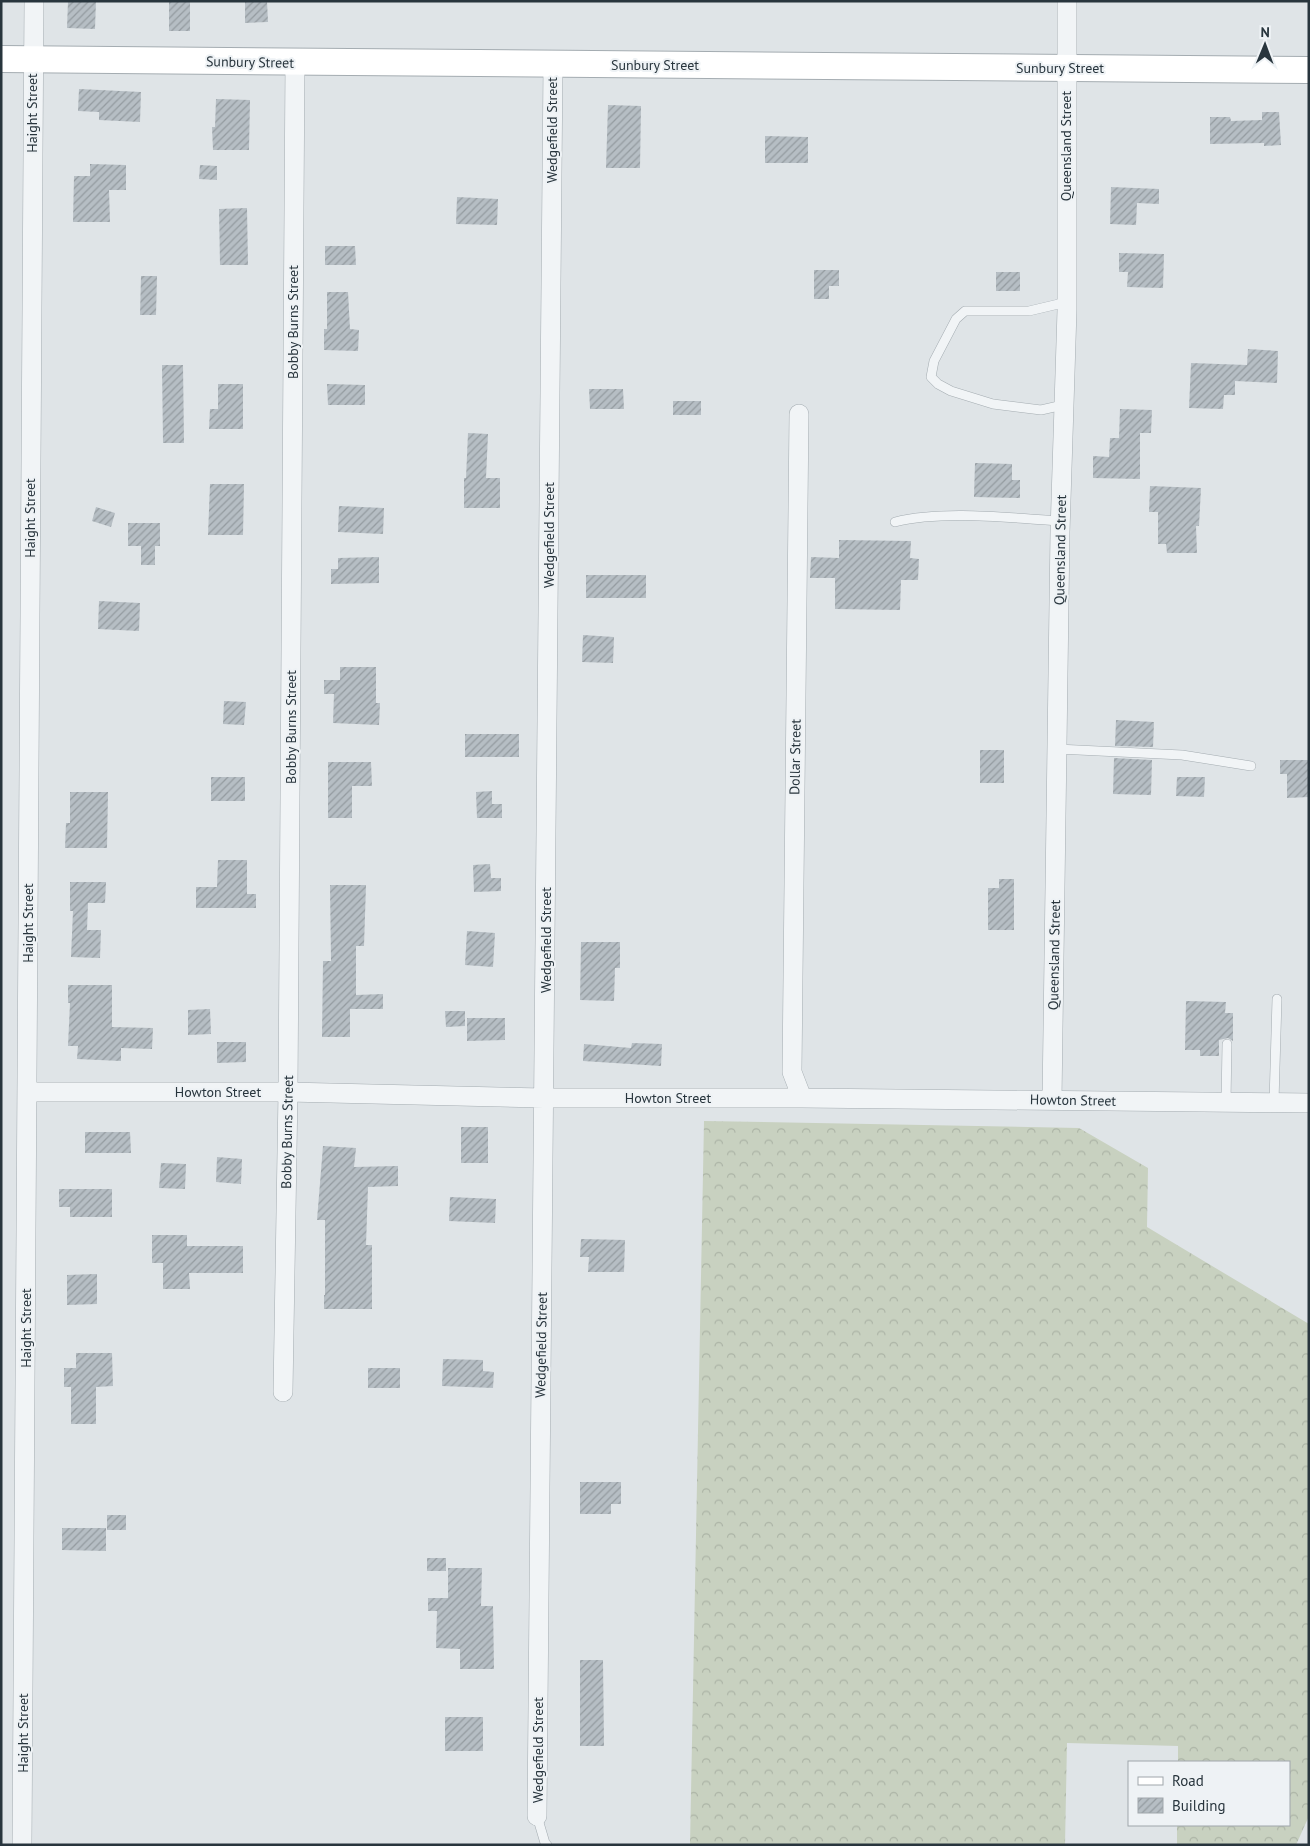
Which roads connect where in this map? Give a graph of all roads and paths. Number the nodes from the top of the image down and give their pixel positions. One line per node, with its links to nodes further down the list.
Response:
1 (34, 1): 3 (street, Haight Street)
2 (1067, 1): 7 (street, Queensland Street)
3 (33, 58): 4 (street, Sunbury Street); 5 (street, Sunbury Street); 18 (street, Haight Street)
4 (1, 60)
5 (295, 62): 6 (street, Sunbury Street); 19 (street, Bobby Burns Street)
6 (553, 65): 7 (street, Sunbury Street); 20 (street, Wedgefield Street)
7 (1066, 68): 8 (street, Sunbury Street); 9 (street, Queensland Street)
8 (1309, 70)
9 (1066, 302): 10 (street, Queensland Street); 10 (lane)
10 (1064, 405): 12 (street, Queensland Street)
11 (799, 414): 21 (street, Dollar Street)
12 (1060, 521): 13 (lane); 14 (street, Queensland Street)
13 (895, 522)
14 (1057, 749): 15 (lane); 22 (street, Queensland Street)
15 (1251, 766)
16 (1276, 999): 24 (lane)
17 (1227, 1044): 23 (lane)
18 (28, 1092): 19 (street, Howton Street); 28 (street, Haight Street)
19 (288, 1092): 20 (street, Howton Street); 26 (street, Bobby Burns Street)
20 (544, 1098): 21 (street, Howton Street); 27 (street, Wedgefield Street)
21 (802, 1098): 22 (street, Howton Street)
22 (1052, 1100): 23 (street, Howton Street)
23 (1226, 1102): 24 (street, Howton Street)
24 (1274, 1102): 25 (street, Howton Street)
25 (1309, 1103)
26 (283, 1392)
27 (537, 1816): 29 (lane)
28 (22, 1845)
29 (547, 1845)

